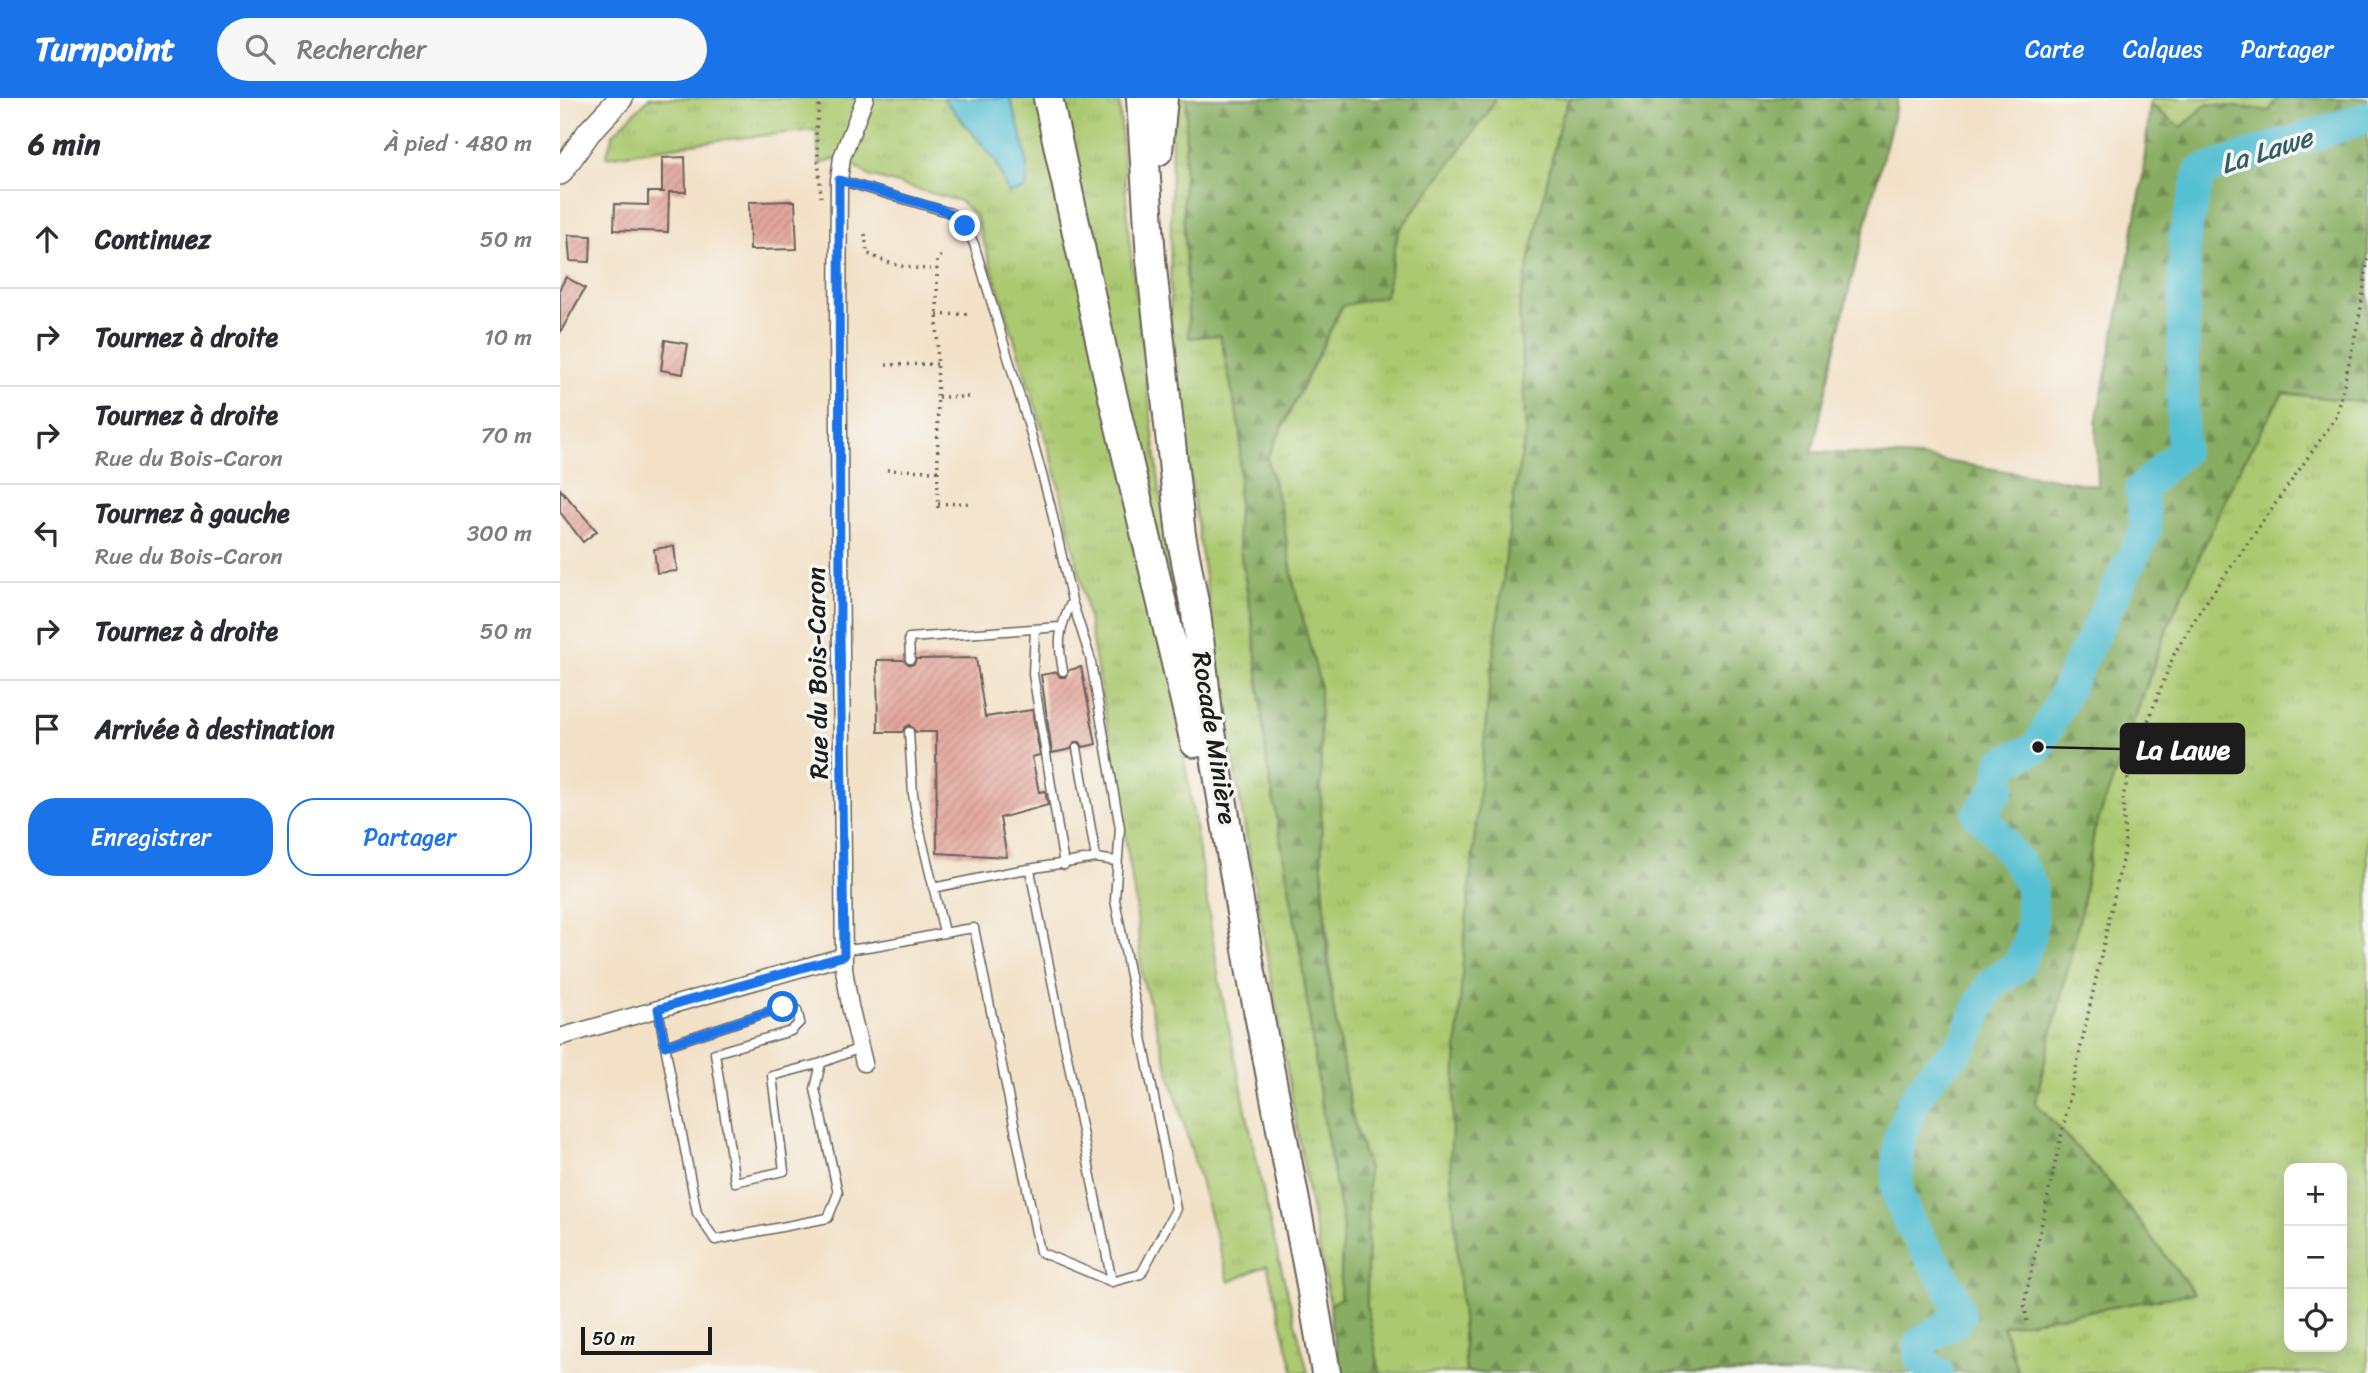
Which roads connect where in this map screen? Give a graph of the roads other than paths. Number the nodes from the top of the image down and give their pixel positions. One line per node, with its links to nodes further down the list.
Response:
1 (621, 98): 6 (main road)
2 (865, 98): 7 (street, Rue du Bois-Caron)
3 (1048, 98): 23 (highway)
4 (1141, 98): 8 (highway, Rocade Minière)
5 (1163, 98): 8 (highway)
6 (560, 173)
7 (839, 180): 9 (lane); 22 (street, Rue du Bois-Caron)
8 (1152, 258): 23 (highway, Rocade Minière)
9 (1072, 601): 10 (lane); 17 (lane)
10 (1060, 627): 11 (lane); 13 (lane)
11 (1035, 629): 12 (lane); 18 (lane)
12 (910, 659)
13 (1063, 671)
14 (909, 732): 20 (lane)
15 (1077, 748): 16 (lane)
16 (1096, 858): 17 (lane); 18 (lane)
17 (1116, 861): 29 (lane)
18 (1064, 865): 19 (lane)
19 (1030, 870): 20 (lane); 29 (lane)
20 (933, 888): 21 (lane)
21 (944, 932): 22 (lane); 29 (lane)
22 (844, 953): 24 (street); 27 (street, Rue du Bois-Caron)
23 (1251, 973): 30 (highway, Rocade Minière)
24 (658, 1009): 25 (street); 26 (lane)
25 (560, 1037)
26 (665, 1046): 28 (lane); 28 (lane)
27 (862, 1056): 28 (lane)
28 (821, 1063)
29 (1112, 1282)
30 (1326, 1373)

